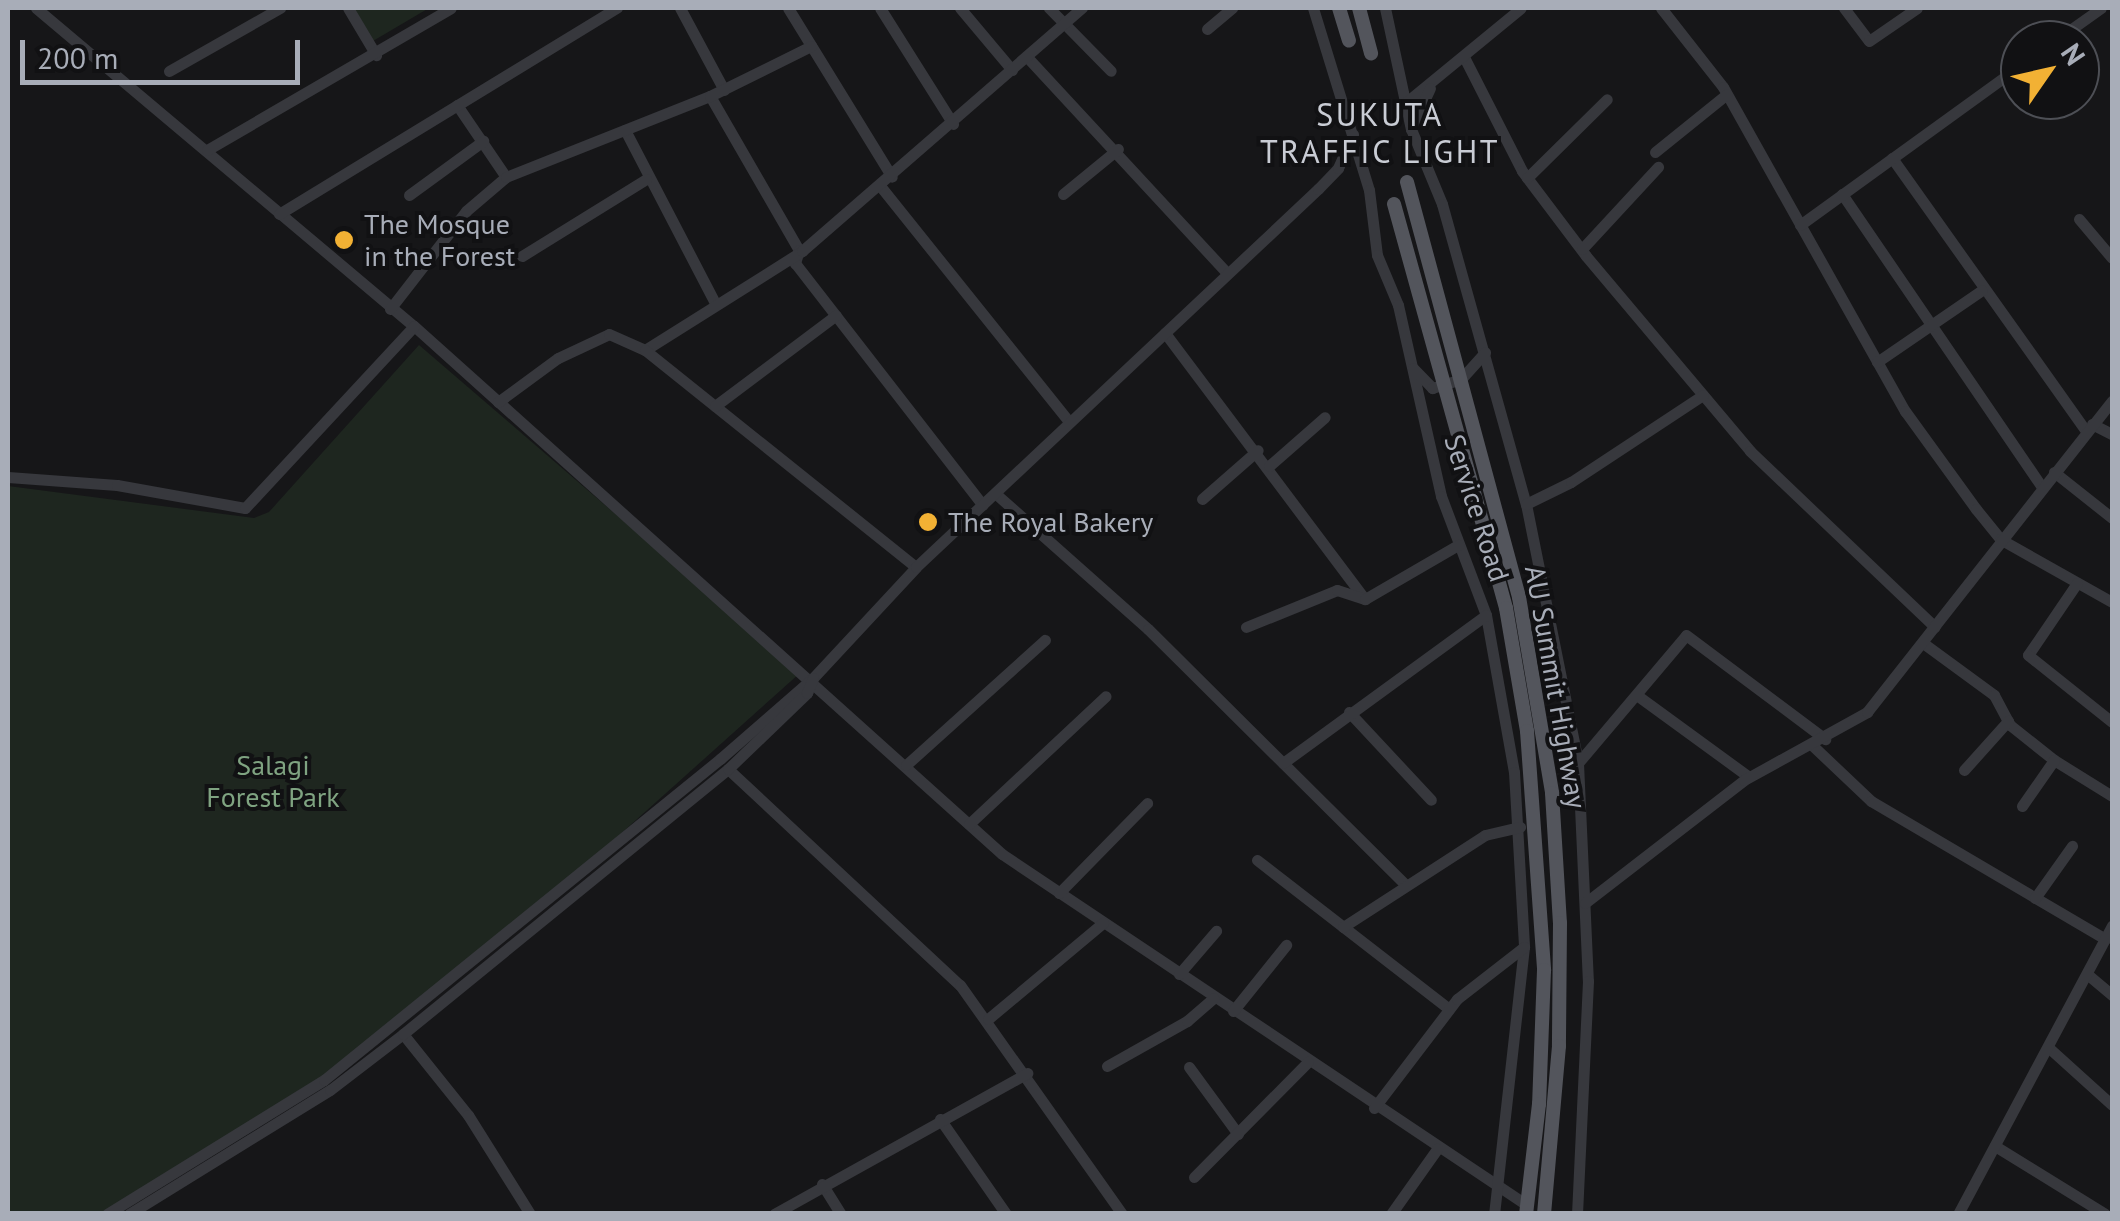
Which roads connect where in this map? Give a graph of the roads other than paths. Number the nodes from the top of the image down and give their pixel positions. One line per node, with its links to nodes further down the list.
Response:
1 (36, 8): 46 (street)
2 (280, 8): 31 (street)
3 (348, 8): 26 (street)
4 (450, 8): 26 (street)
5 (616, 8): 38 (street)
6 (680, 8): 34 (street)
7 (788, 8): 24 (street)
8 (880, 8): 40 (street)
9 (960, 8): 29 (street)
10 (1050, 8): 21 (street)
11 (1082, 8): 21 (street)
12 (1232, 8): 22 (street)
13 (1313, 8): 43 (street, Service Road)
14 (1339, 8): 23 (main road)
15 (1359, 8): 25 (main road)
16 (1385, 8): 39 (street, Service Road)
17 (1521, 8): 28 (street)
18 (1661, 8): 35 (street)
19 (1844, 8): 20 (street)
20 (1917, 8)
21 (1064, 24): 27 (street); 30 (street)
22 (1207, 29)
23 (1349, 40)
24 (811, 46): 34 (street); 53 (street)
25 (1371, 53)
26 (376, 55): 46 (street)
27 (1027, 57): 29 (street); 45 (street)
28 (1464, 57): 33 (street); 54 (street)
29 (1012, 70): 40 (street)
30 (1111, 70)
31 (169, 72)
32 (2000, 80): 49 (street)
33 (1430, 88): 39 (street); 41 (street)
34 (724, 90): 36 (street)
35 (1727, 94): 47 (street); 64 (street)
36 (710, 96): 42 (street); 66 (street)
37 (1607, 99): 54 (street)
38 (457, 104): 44 (street); 62 (street)
39 (1404, 104): 41 (street, Service Road)
40 (953, 124): 53 (street)
41 (1411, 129): 78 (street, Service Road)
42 (624, 130): 52 (street); 55 (street)
43 (1352, 134): 48 (street, Service Road); 51 (street)
44 (483, 141): 52 (street); 60 (street)
45 (1118, 149): 58 (street); 69 (street)
46 (207, 150): 62 (street)
47 (1656, 152)
48 (1360, 158): 51 (street); 80 (street, Service Road)
49 (1892, 158): 59 (street); 70 (street)
50 (1658, 167): 65 (street)
51 (1338, 168): 69 (street)
52 (506, 177): 72 (street)
53 (892, 177): 57 (street)
54 (1527, 178): 65 (street)
55 (646, 179): 67 (street); 71 (street)
56 (1407, 182): 81 (main road, AU Summit Highway)
57 (881, 187): 66 (street); 88 (street)
58 (1063, 194)
59 (1842, 194): 64 (street); 75 (street)
60 (409, 195)
61 (1394, 204): 82 (main road, AU Summit Highway)
62 (279, 214): 72 (street)
63 (2079, 219): 68 (street)
64 (1800, 226): 79 (street)
65 (1582, 249): 83 (street)
66 (796, 254): 71 (street); 73 (street)
67 (522, 256)
68 (2112, 258)
69 (1226, 272): 76 (street)
70 (1982, 290): 75 (street); 89 (street)
71 (716, 305): 77 (street)
72 (390, 309): 74 (street)
73 (836, 314): 86 (street); 99 (street)
74 (414, 326): 85 (street); 94 (street)
75 (1928, 326): 79 (street); 95 (street)
76 (1165, 332): 88 (street); 91 (street)
77 (646, 350): 85 (street); 86 (street)
78 (1485, 352): 81 (street); 98 (street, Service Road)
79 (1877, 362): 101 (street)
80 (1410, 365): 82 (street); 102 (street, Service Road)
81 (1462, 379): 82 (street); 177 (main road, AU Summit Highway)
82 (1442, 385): 167 (main road, AU Summit Highway)
83 (1703, 395): 98 (street); 109 (street)
84 (2112, 400): 89 (street)
85 (498, 402): 112 (street)
86 (716, 406): 103 (street)
87 (1324, 417): 92 (street)
88 (1068, 422): 96 (street)
89 (2089, 428): 90 (street); 93 (street)
90 (2112, 434)
91 (1258, 450): 92 (street); 97 (street)
92 (1270, 466): 105 (street)
93 (2054, 472): 95 (street); 100 (street)
94 (8, 477)
95 (2042, 487): 101 (street)
96 (996, 494): 99 (street); 120 (street)
97 (1202, 498)
98 (1526, 504): 121 (street, Service Road)
99 (983, 505): 103 (street)
100 (2112, 518)
101 (2000, 540): 104 (street); 109 (street)
102 (1458, 545): 105 (street); 107 (street, Service Road)
103 (916, 567): 112 (street)
104 (2077, 583): 106 (street); 117 (street)
105 (1365, 599): 108 (street)
106 (2112, 602)
107 (1486, 614): 115 (street); 131 (street, Service Road)
108 (1246, 627)
109 (1935, 627): 111 (street)
110 (1045, 640): 122 (street)
111 (1923, 643): 116 (street); 118 (street)
112 (813, 678): 122 (street); 123 (street); 168 (street)
113 (1106, 696): 130 (street)
114 (1638, 696): 118 (street); 121 (street); 125 (street)
115 (1349, 712): 120 (street); 127 (street)
116 (2008, 721): 119 (street); 124 (street)
117 (2112, 722)
118 (1819, 742): 125 (street); 136 (street)
119 (2054, 760): 126 (street); 129 (street)
120 (1282, 763): 134 (street)
121 (1578, 763): 137 (street, Service Road)
122 (906, 764): 130 (street)
123 (728, 769): 151 (street); 152 (street)
124 (1964, 770)
125 (1749, 777): 137 (street)
126 (2112, 796)
127 (1431, 800)
128 (1147, 803): 135 (street)
129 (2022, 806)
130 (969, 824): 135 (street)
131 (1520, 827): 134 (street); 144 (street, Service Road)
132 (2072, 846): 136 (street)
133 (1257, 860): 140 (street)
134 (1405, 884): 140 (street)
135 (1058, 893): 138 (street)
136 (2035, 898): 142 (street)
137 (1585, 903): 178 (street, Service Road)
138 (1103, 922): 145 (street); 151 (street)
139 (2112, 924): 142 (street)
140 (1343, 927): 149 (street)
141 (1216, 931): 145 (street)
142 (2105, 940): 146 (street)
143 (1286, 945): 150 (street)
144 (1524, 946): 149 (street); 166 (street, Service Road)
145 (1180, 974): 148 (street)
146 (2087, 974): 147 (street); 153 (street)
147 (2112, 995)
148 (1214, 998): 150 (street); 155 (street)
149 (1449, 1008): 159 (street)
150 (1233, 1011): 154 (street)
151 (988, 1019): 157 (street)
152 (403, 1034): 169 (street); 170 (street)
153 (2048, 1048): 158 (street); 162 (street)
154 (1308, 1062): 159 (street); 161 (street)
155 (1107, 1066)
156 (1189, 1067): 161 (street)
157 (1027, 1073): 160 (street); 174 (street)
158 (2112, 1105)
159 (1374, 1108): 163 (street)
160 (940, 1119): 165 (street); 173 (street)
161 (1238, 1134): 164 (street)
162 (1995, 1146): 179 (street); 180 (street)
163 (1437, 1149): 166 (street); 175 (street)
164 (1194, 1177)
165 (822, 1184): 171 (street); 172 (street)
166 (1498, 1189): 167 (street); 176 (street, Service Road)
167 (1526, 1209)
168 (108, 1214)
169 (130, 1214)
170 (530, 1214)
171 (774, 1214)
172 (841, 1214)
173 (1006, 1214)
174 (1122, 1214)
175 (1391, 1214)
176 (1494, 1214)
177 (1544, 1214)
178 (1577, 1214)
179 (1958, 1214)
180 (2105, 1214)

